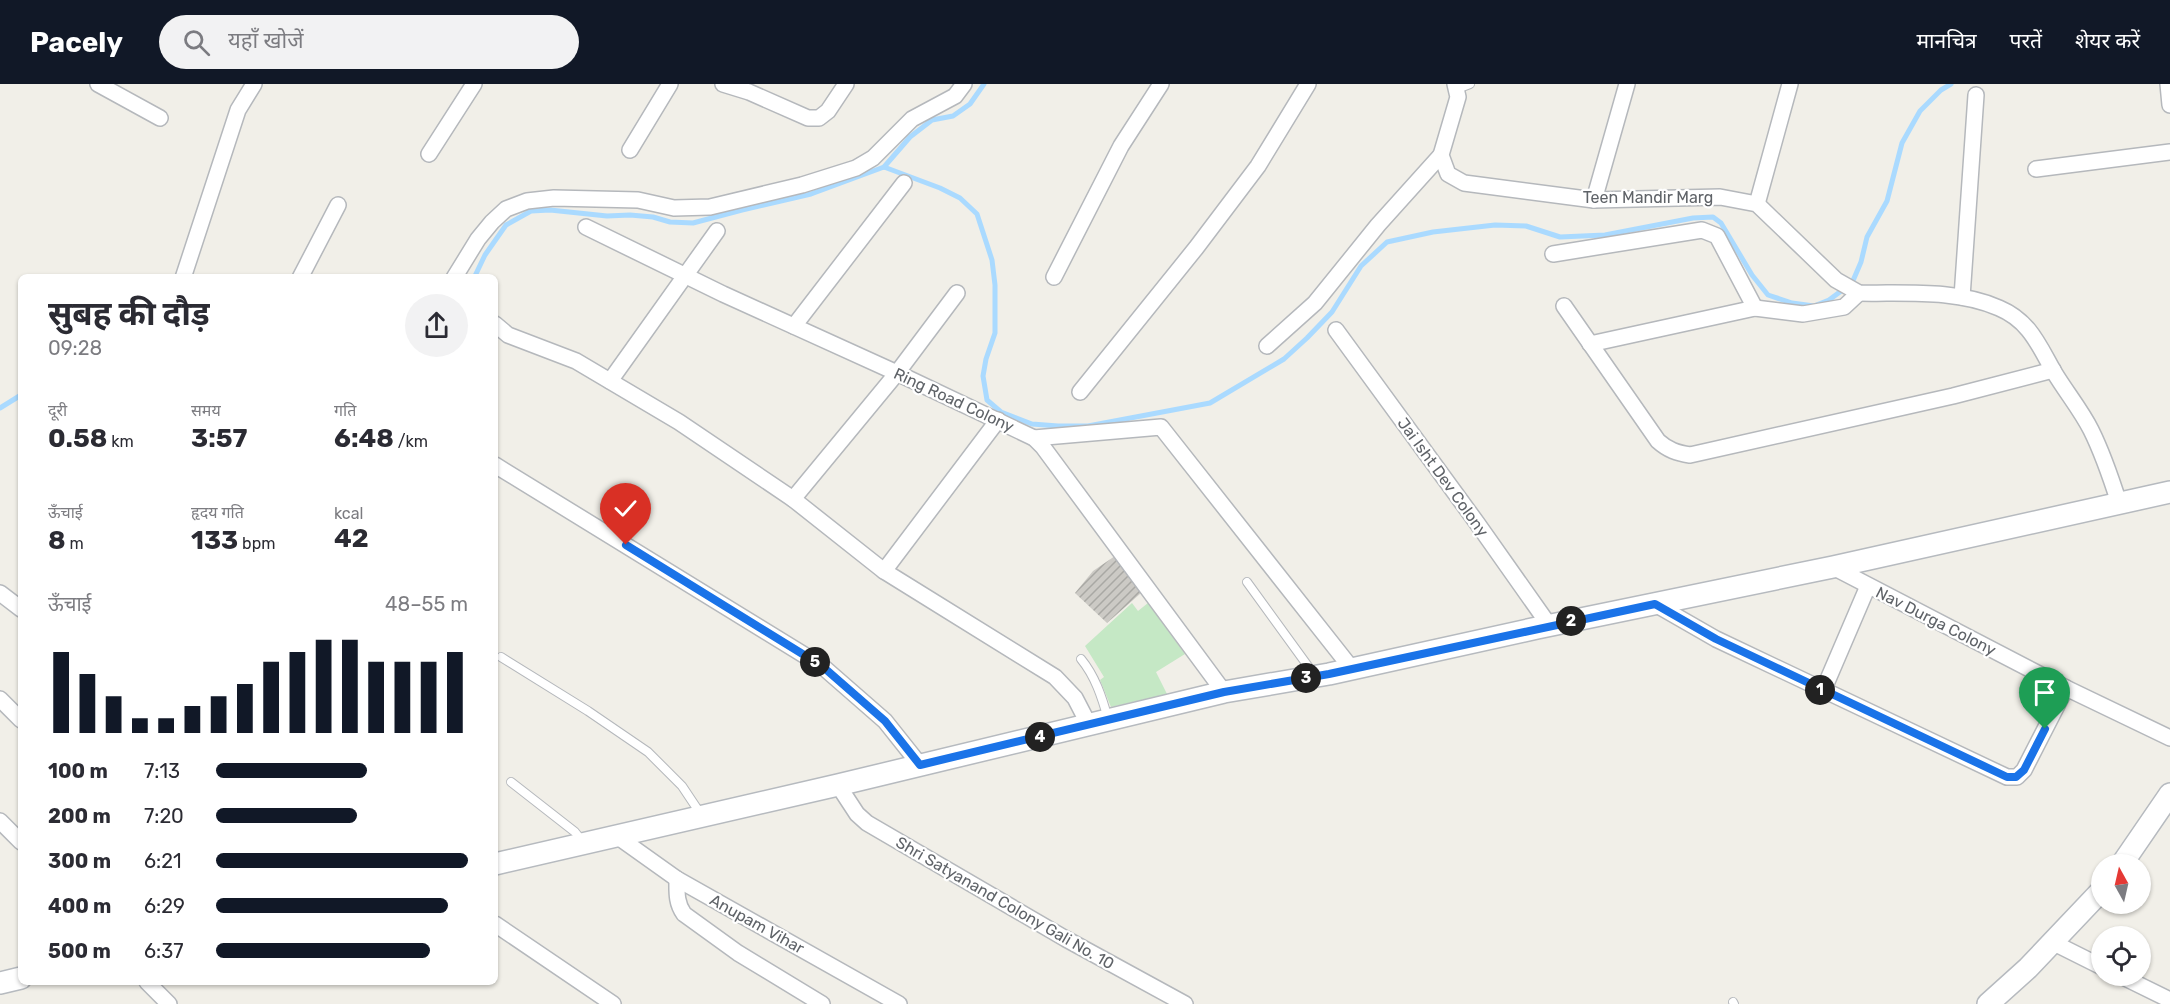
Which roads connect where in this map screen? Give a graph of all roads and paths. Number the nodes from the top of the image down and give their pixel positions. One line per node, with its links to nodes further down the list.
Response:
1 (98, 84): 16 (street)
2 (254, 84): 29 (street)
3 (474, 84): 19 (street)
4 (670, 84): 17 (street)
5 (723, 84): 6 (street)
6 (846, 84)
7 (964, 84): 31 (street)
8 (1161, 84): 33 (street)
9 (1308, 84): 47 (street)
10 (1628, 84): 23 (street)
11 (1790, 84): 24 (street)
12 (2168, 84): 15 (street)
13 (1460, 86): 20 (street)
14 (1976, 94): 36 (street)
15 (2170, 105)
16 (160, 118)
17 (630, 150)
18 (2170, 152): 21 (street)
19 (429, 154)
20 (1441, 156): 23 (street, Teen Mandir Marg); 43 (street)
21 (2036, 169)
22 (904, 183): 39 (street)
23 (1594, 200): 24 (street, Teen Mandir Marg)
24 (1757, 204): 34 (street)
25 (338, 205): 30 (street)
26 (586, 227): 32 (street, Ring Road Colony)
27 (717, 231): 32 (street)
28 (1553, 254): 38 (street)
29 (184, 274)
30 (302, 274)
31 (456, 274)
32 (686, 276): 39 (street, Ring Road Colony); 46 (street)
33 (1054, 277)
34 (1856, 292): 36 (street); 38 (street)
35 (957, 293): 45 (street)
36 (1962, 297): 44 (street)
37 (1564, 306): 42 (street)
38 (1755, 308): 42 (street)
39 (794, 326): 45 (street, Ring Road Colony)
40 (498, 327): 46 (street)
41 (1336, 330): 61 (street, Jai Isht Dev Colony)
42 (1590, 344): 44 (street)
43 (1266, 346)
44 (2053, 370): 53 (street)
45 (897, 373): 48 (street, Ring Road Colony); 52 (street)
46 (610, 381): 52 (street)
47 (1080, 392)
48 (998, 420): 49 (street, Ring Road Colony); 55 (street)
49 (1034, 438): 64 (street); 68 (street, Ring Road Colony)
50 (498, 467): 73 (street)
51 (2170, 492): 53 (street)
52 (793, 499): 55 (street)
53 (2119, 503): 54 (street)
54 (1833, 567): 57 (street, Nav Durga Colony); 59 (street)
55 (884, 571): 71 (street)
56 (1247, 582): 65 (lane)
57 (1868, 586): 66 (street, Nav Durga Colony); 67 (street)
58 (0, 593): 60 (street)
59 (1655, 604): 61 (street); 67 (street)
60 (18, 607)
61 (1549, 626): 64 (street)
62 (501, 657): 77 (lane)
63 (1081, 658): 71 (lane)
64 (1352, 669): 65 (street)
65 (1315, 677): 68 (street)
66 (2066, 688): 67 (street); 72 (street, Nav Durga Colony)
67 (1823, 691)
68 (1224, 692): 71 (street)
69 (0, 699): 70 (street)
70 (18, 717)
71 (1098, 723): 73 (street)
72 (2170, 738)
73 (920, 765): 75 (street)
74 (511, 782): 81 (lane)
75 (838, 785): 77 (street); 98 (street, Shri Satyanand Colony Gali No. 10)
76 (2170, 794): 82 (street)
77 (703, 817): 79 (street)
78 (0, 821): 80 (street)
79 (618, 837): 81 (street); 84 (street, Anupam Vihar)
80 (18, 839)
81 (585, 844): 83 (street)
82 (2129, 854)
83 (498, 863)
84 (676, 879): 96 (street); 97 (street, Anupam Vihar)
85 (2091, 901): 87 (street)
86 (498, 926): 95 (street)
87 (2052, 942): 88 (street); 99 (street)
88 (2091, 962)
89 (18, 979): 90 (street)
90 (0, 983)
91 (150, 985): 94 (street)
92 (2141, 986): 93 (street)
93 (2170, 1000)
94 (169, 1004)
95 (613, 1004)
96 (822, 1004)
97 (899, 1004)
98 (1185, 1004)
99 (1988, 1004)

